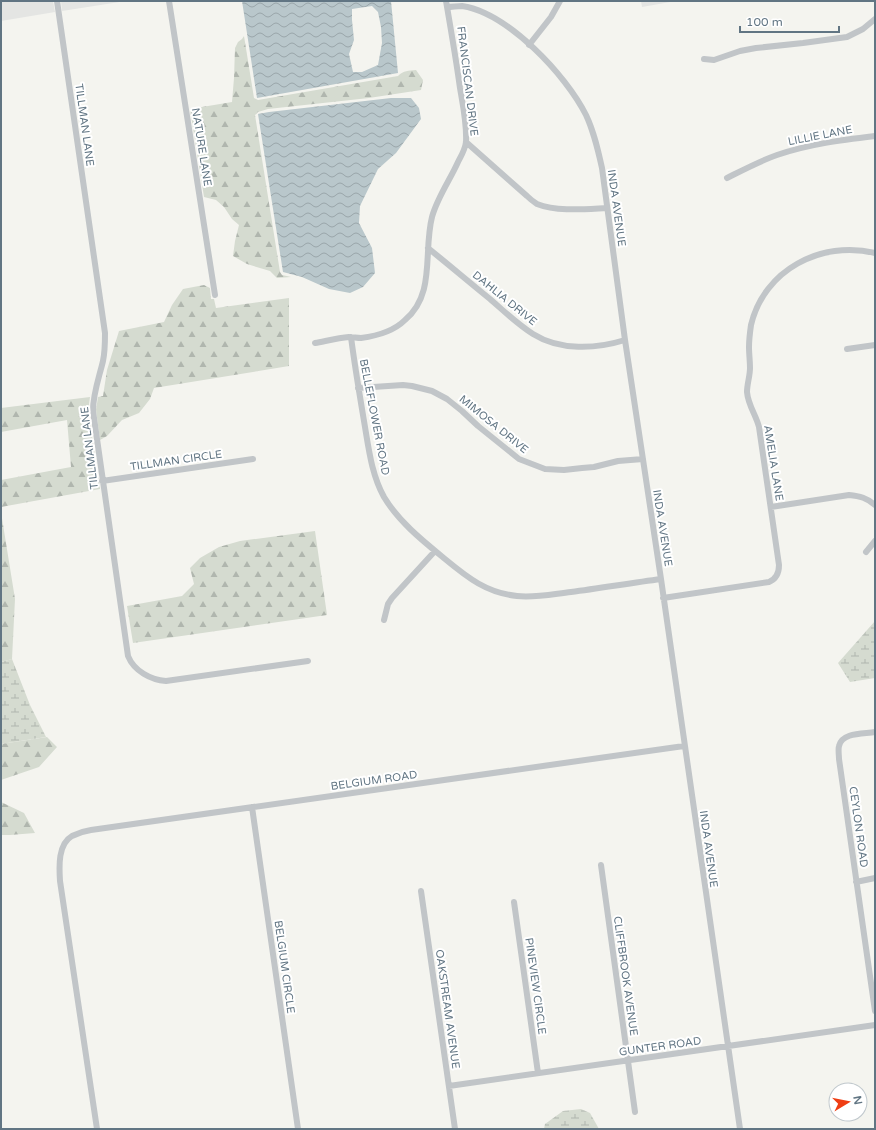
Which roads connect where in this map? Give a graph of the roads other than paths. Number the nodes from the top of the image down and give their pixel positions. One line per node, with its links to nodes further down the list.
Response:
1 (57, 1): 23 (street, TILLMAN LANE)
2 (169, 1): 14 (street, NATURE LANE)
3 (560, 1): 6 (street)
4 (446, 4): 6 (street, INDA AVENUE); 9 (street, FRANCISCAN DRIVE)
5 (875, 18): 7 (street)
6 (529, 45): 11 (street, INDA AVENUE)
7 (704, 59)
8 (875, 136): 10 (street, LILLIE LANE)
9 (466, 142): 11 (street); 12 (street, FRANCISCAN DRIVE)
10 (726, 178)
11 (607, 208): 16 (street, INDA AVENUE)
12 (428, 248): 15 (street, FRANCISCAN DRIVE); 16 (street, DAHLIA DRIVE)
13 (875, 253): 25 (street, AMELIA LANE)
14 (215, 295)
15 (351, 338): 17 (street, FRANCISCAN DRIVE); 20 (street, BELLEFLOWER ROAD)
16 (625, 340): 22 (street, INDA AVENUE)
17 (316, 343)
18 (875, 345): 19 (street)
19 (847, 349)
20 (358, 388): 22 (street, MIMOSA DRIVE); 27 (street, BELLEFLOWER ROAD)
21 (254, 459): 23 (street, TILLMAN CIRCLE)
22 (642, 459): 29 (street, INDA AVENUE)
23 (102, 481): 32 (street, TILLMAN LANE)
24 (875, 505): 25 (street)
25 (771, 507): 30 (street, AMELIA LANE)
26 (875, 541): 28 (street)
27 (435, 550): 29 (street, BELLEFLOWER ROAD); 31 (street)
28 (866, 552)
29 (661, 579): 30 (street, INDA AVENUE)
30 (663, 598): 34 (street, INDA AVENUE)
31 (384, 620)
32 (308, 661)
33 (875, 732): 38 (street, CEYLON ROAD)
34 (684, 746): 35 (street, BELGIUM ROAD); 43 (street, INDA AVENUE)
35 (252, 807): 48 (street, BELGIUM ROAD); 49 (street, BELGIUM CIRCLE)
36 (601, 865): 44 (street, CLIFFBROOK AVENUE)
37 (875, 878): 38 (street)
38 (856, 882): 41 (street, CEYLON ROAD)
39 (421, 891): 46 (street, OAKSTREAM AVENUE)
40 (514, 902): 45 (street, PINEVIEW CIRCLE)
41 (875, 1011)
42 (875, 1025): 43 (street, GUNTER ROAD)
43 (728, 1046): 44 (street, GUNTER ROAD); 51 (street, INDA AVENUE)
44 (628, 1060): 45 (street, GUNTER ROAD); 47 (street, CLIFFBROOK AVENUE)
45 (538, 1073): 46 (street, GUNTER ROAD)
46 (449, 1086): 50 (street, OAKSTREAM AVENUE)
47 (635, 1112)
48 (97, 1129)
49 (298, 1129)
50 (455, 1129)
51 (740, 1129)

